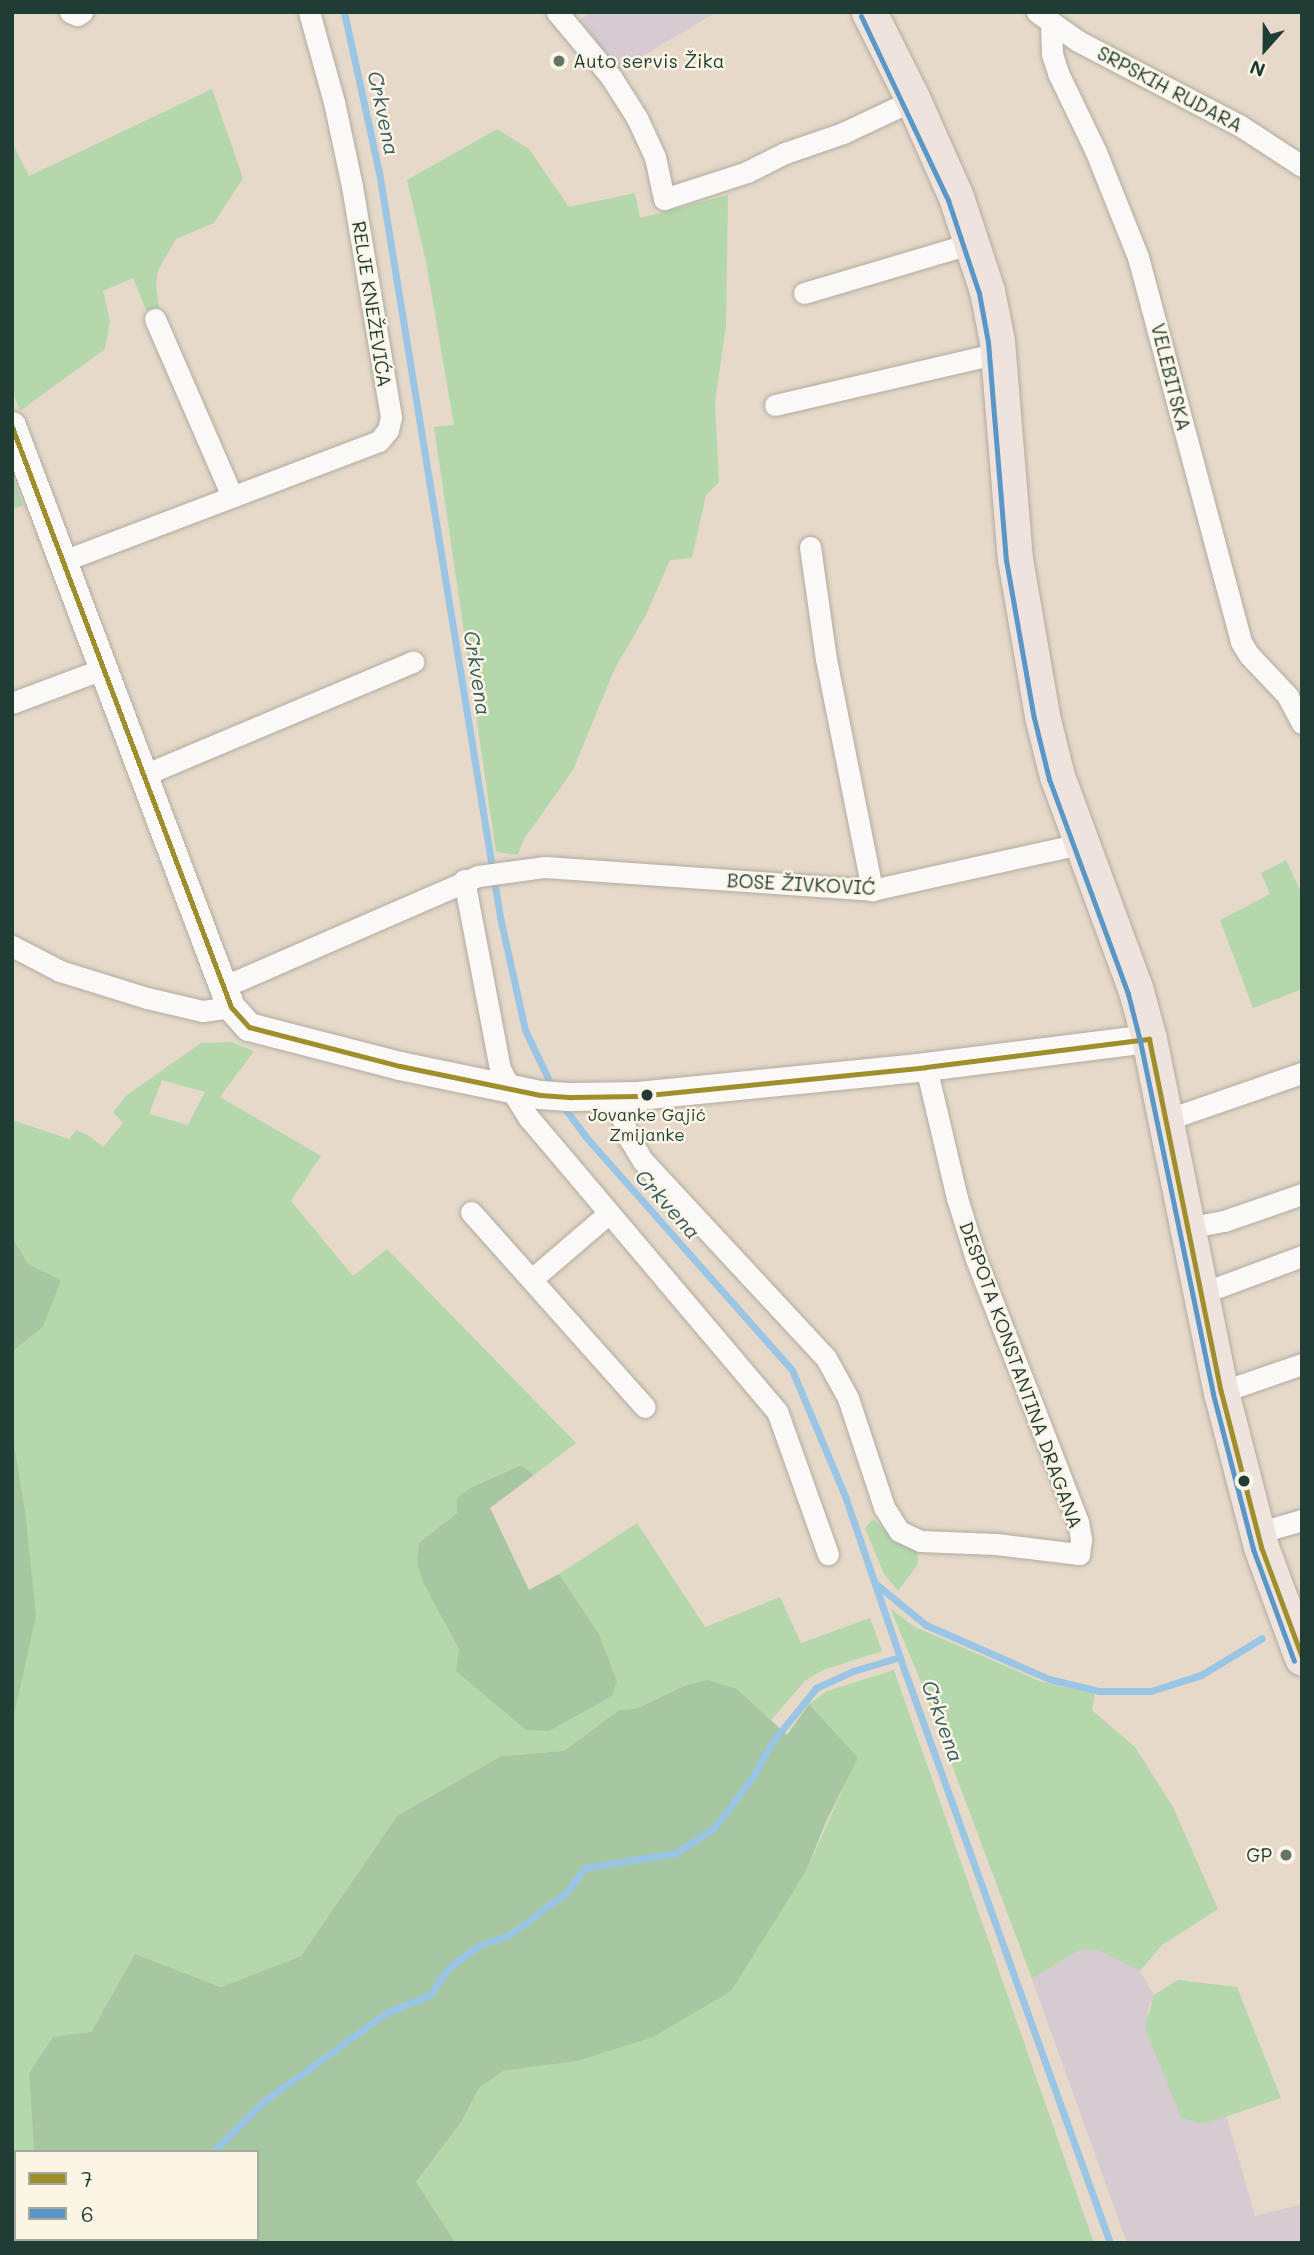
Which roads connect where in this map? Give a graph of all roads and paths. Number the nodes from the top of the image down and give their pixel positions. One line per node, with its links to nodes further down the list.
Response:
1 (70, 12): 2 (street)
2 (82, 12)
3 (309, 12): 15 (street, RELJE KNEŽEVIĆA)
4 (556, 12): 7 (street)
5 (869, 12): 7 (main road)
6 (1044, 18): 8 (street, SRPSKIH RUDARA); 21 (street, VELEBITSKA)
7 (914, 100): 9 (main road)
8 (1302, 166)
9 (973, 243): 10 (street); 12 (main road)
10 (804, 293)
11 (155, 319): 15 (street)
12 (998, 353): 13 (street); 23 (main road)
13 (775, 405)
14 (12, 426): 17 (street)
15 (232, 496): 17 (street, RELJE KNEŽEVIĆA)
16 (810, 547): 25 (street)
17 (63, 561): 19 (street)
18 (413, 662): 22 (street)
19 (105, 668): 20 (street); 22 (street)
20 (12, 704)
21 (1302, 723)
22 (146, 774): 27 (street)
23 (1080, 841): 25 (street, BOSE ŽIVKOVIĆ); 28 (main road)
24 (471, 878): 25 (street, BOSE ŽIVKOVIĆ); 27 (street); 31 (street)
25 (872, 890)
26 (17, 954): 27 (street)
27 (227, 997): 31 (street)
28 (1149, 1039): 29 (street); 33 (main road)
29 (926, 1067): 32 (street); 32 (street, DESPOTA KONSTANTINA DRAGANA)
30 (1302, 1073): 33 (street)
31 (510, 1088): 32 (street); 36 (street)
32 (615, 1098)
33 (1166, 1120): 37 (main road)
34 (1302, 1194): 37 (street)
35 (471, 1212): 39 (street)
36 (609, 1213): 39 (street); 46 (street)
37 (1187, 1228): 40 (main road)
38 (1302, 1256): 40 (street)
39 (531, 1279): 43 (street)
40 (1200, 1294): 42 (main road)
41 (1302, 1364): 42 (street)
42 (1222, 1392): 45 (main road)
43 (645, 1407)
44 (1302, 1520): 45 (street)
45 (1257, 1533): 47 (main road)
46 (828, 1554)
47 (1300, 1648)

